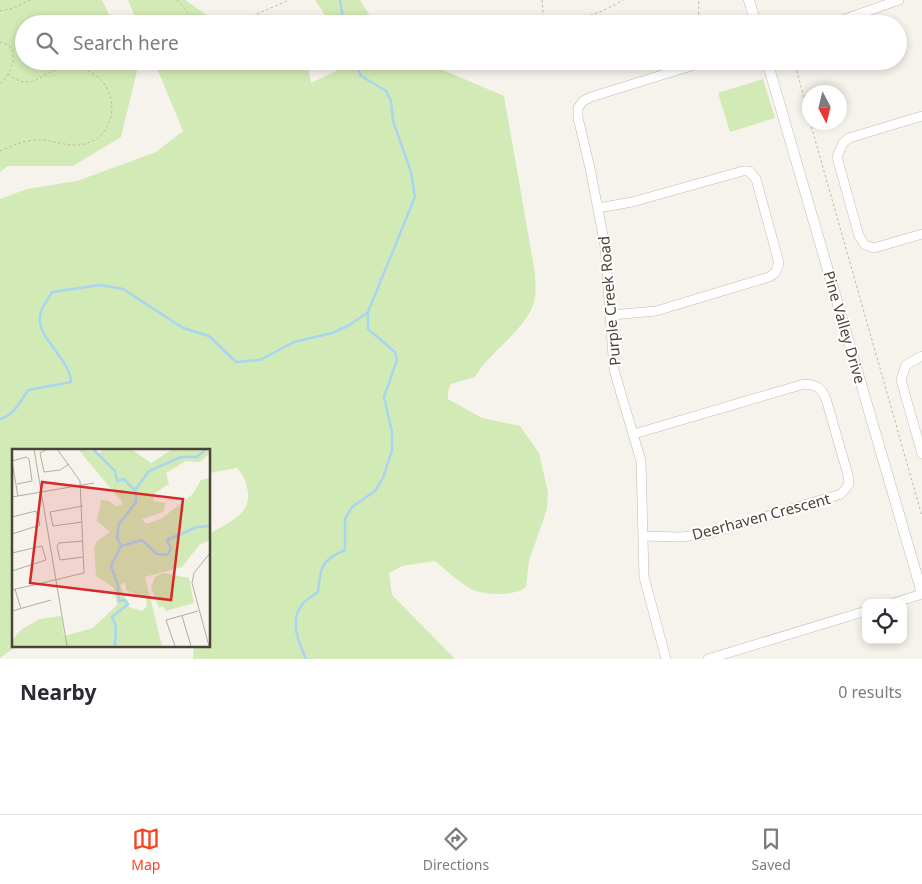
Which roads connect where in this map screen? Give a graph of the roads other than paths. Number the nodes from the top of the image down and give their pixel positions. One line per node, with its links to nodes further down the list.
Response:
1 (749, 0): 3 (street)
2 (899, 0): 4 (street)
3 (753, 15)
4 (856, 15)
5 (679, 70): 8 (street, Purple Creek Road)
6 (770, 70): 15 (street, Pine Valley Drive)
7 (922, 116): 9 (street)
8 (598, 208): 10 (street, Purple Creek Road); 10 (street)
9 (922, 234)
10 (612, 315): 12 (street, Purple Creek Road)
11 (922, 356): 13 (street)
12 (634, 434): 14 (street, Purple Creek Road); 14 (street, Deerhaven Crescent)
13 (922, 454)
14 (643, 536): 18 (street, Purple Creek Road)
15 (922, 594): 16 (street)
16 (906, 599)
17 (862, 612): 19 (street)
18 (666, 659)
19 (708, 659)

